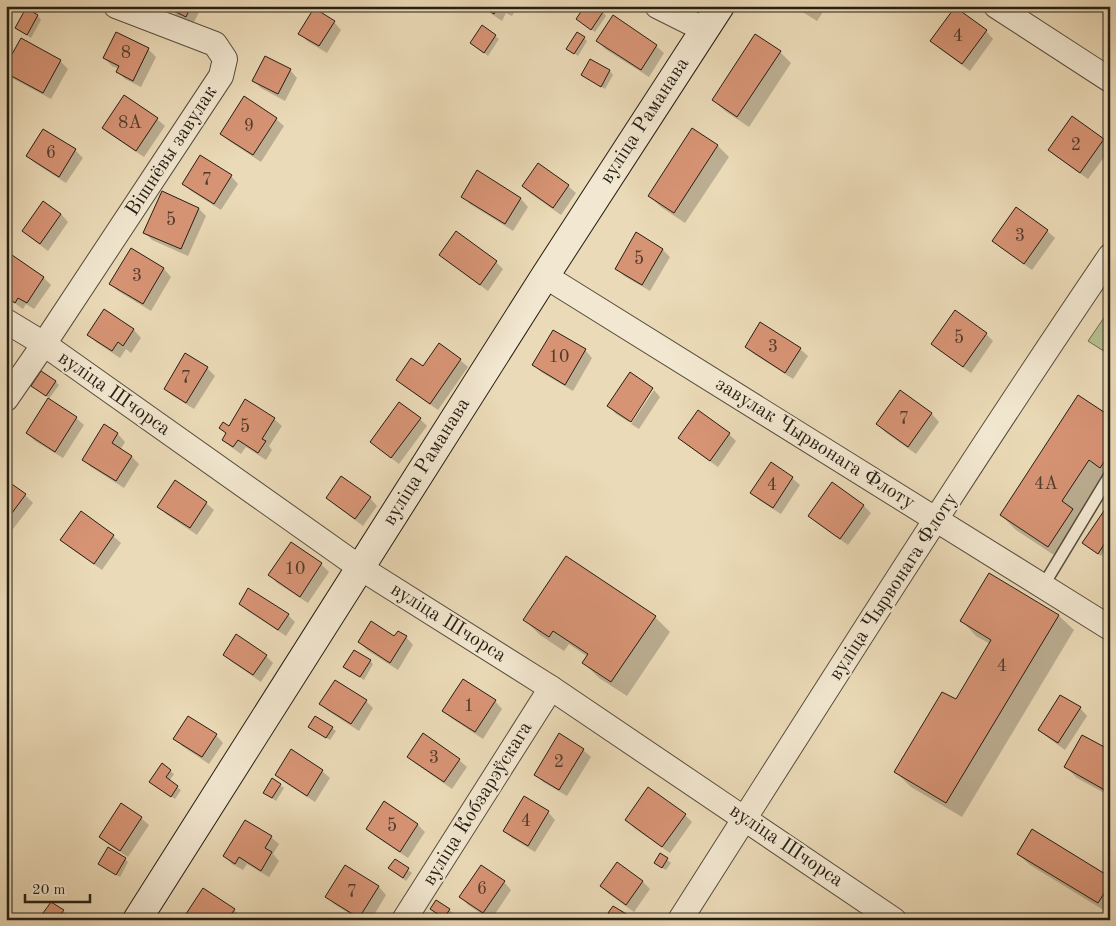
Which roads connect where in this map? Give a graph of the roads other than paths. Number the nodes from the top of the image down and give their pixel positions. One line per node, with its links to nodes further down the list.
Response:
1 (116, 6): 10 (street, Вішнёвы завулак)
2 (657, 6): 5 (street)
3 (720, 6): 5 (main road, вуліца Раманава)
4 (996, 6): 6 (street)
5 (705, 30): 8 (main road, вуліца Раманава)
6 (1110, 80)
7 (1110, 256): 13 (street, вуліца Чырвонага Флоту)
8 (545, 276): 13 (street, завулак Чырвонага Флоту); 14 (main road, вуліца Раманава)
9 (6, 321): 10 (street, вуліца Шчорса)
10 (44, 344): 11 (street, Вішнёвы завулак); 14 (street, вуліца Шчорса)
11 (6, 399)
12 (1110, 475): 15 (lane)
13 (936, 520): 15 (street, завулак Чырвонага Флоту); 18 (street, вуліца Чырвонага Флоту)
14 (359, 568): 17 (street, вуліца Шчорса); 19 (main road, вуліца Раманава)
15 (1043, 586): 16 (street, завулак Чырвонага Флоту)
16 (1110, 628)
17 (551, 688): 18 (street, вуліца Шчорса); 20 (street, вуліца Кобзарэўскага)
18 (745, 818): 21 (street, вуліца Чырвонага Флоту); 22 (street, вуліца Шчорса)
19 (137, 920)
20 (404, 920)
21 (680, 920)
22 (894, 920)

